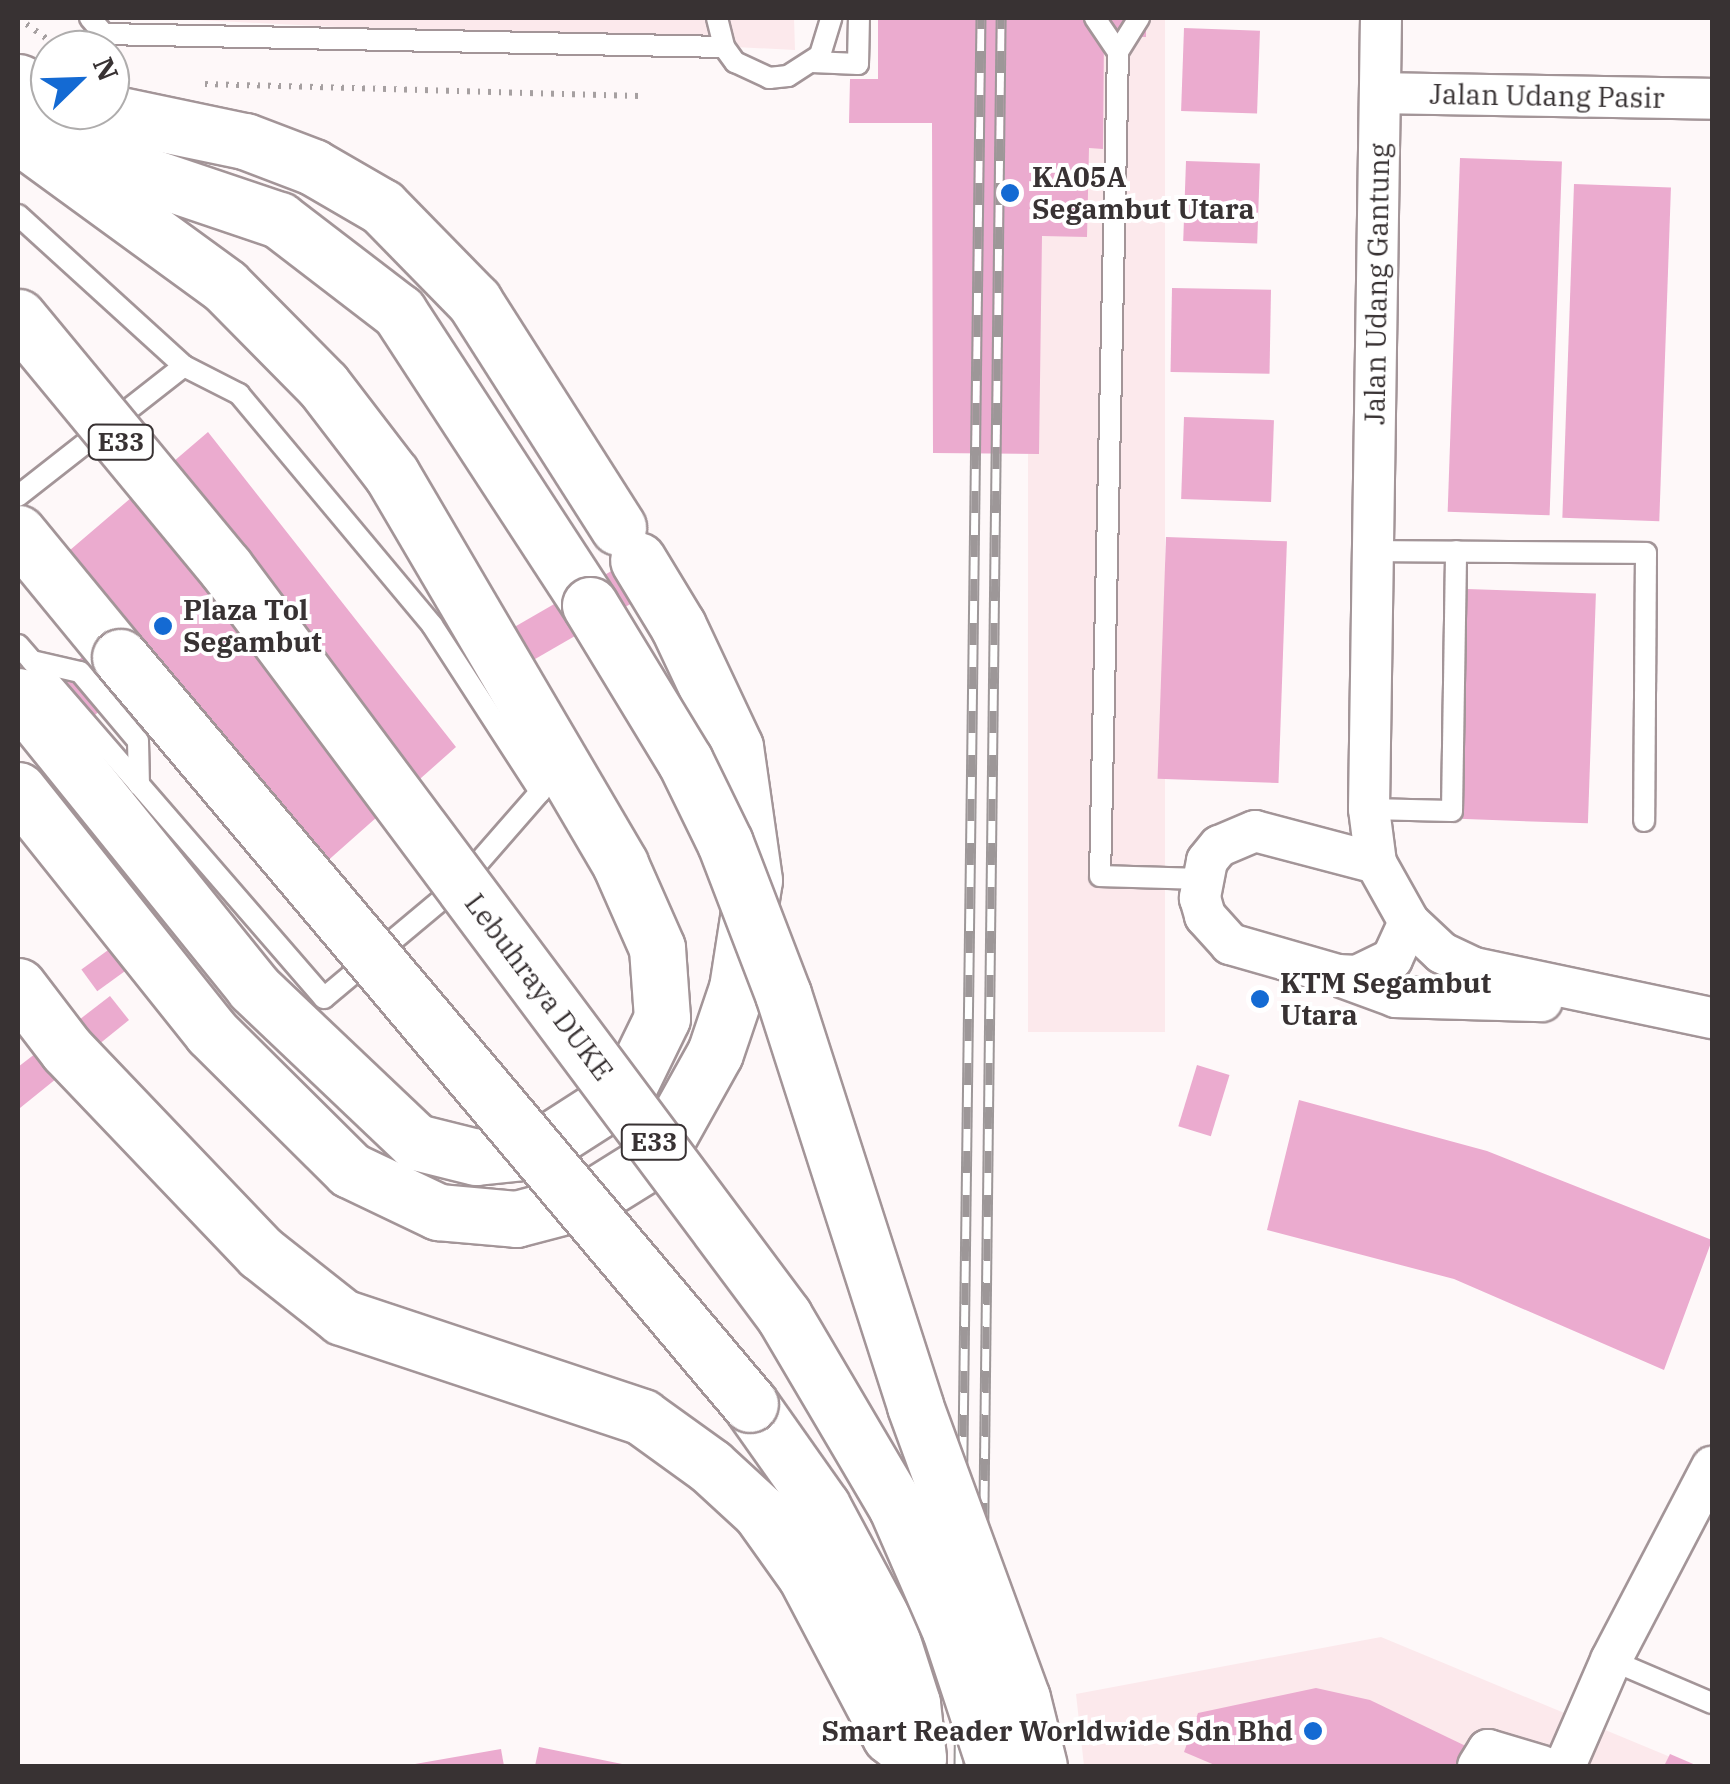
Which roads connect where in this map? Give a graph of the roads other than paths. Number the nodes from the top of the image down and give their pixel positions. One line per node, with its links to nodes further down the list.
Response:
1 (90, 18): 8 (lane)
2 (717, 18): 8 (lane)
3 (831, 18): 10 (lane)
4 (859, 18): 10 (lane)
5 (1095, 18): 9 (lane)
6 (1139, 18): 9 (lane)
7 (1381, 18): 11 (street, Jalan Udang Gantung)
8 (724, 47): 10 (lane)
9 (1118, 52): 28 (lane)
10 (812, 62)
11 (1381, 92): 12 (street, Jalan Udang Pasir); 20 (street, Jalan Udang Gantung)
12 (1712, 99)
13 (130, 117): 24 (highway)
14 (18, 133): 22 (highway); 39 (highway, bridge)
15 (18, 215): 17 (lane)
16 (18, 317): 38 (highway, Lebuhraya DUKE / E33, bridge)
17 (184, 366): 18 (lane); 23 (lane)
18 (18, 496)
19 (18, 533): 37 (highway, bridge)
20 (1372, 551): 21 (lane); 25 (street, Jalan Udang Gantung)
21 (1456, 551): 25 (lane); 26 (lane)
22 (22, 667): 23 (lane); 23 (lane)
23 (139, 784)
24 (18, 790)
25 (1368, 809): 27 (street, Jalan Udang Gantung)
26 (1644, 821)
27 (1376, 864): 28 (street); 29 (street)
28 (1201, 879): 30 (street)
29 (1409, 922): 30 (street); 32 (street)
30 (1338, 975): 32 (street)
31 (18, 986): 37 (highway)
32 (1622, 1001): 33 (street)
33 (1712, 1018)
34 (1712, 1467): 35 (street)
35 (1611, 1660): 36 (lane); 42 (street)
36 (1712, 1703)
37 (919, 1763)
38 (995, 1766)
39 (1039, 1766)
40 (1478, 1766): 41 (street)
41 (1542, 1766)
42 (1565, 1766)

